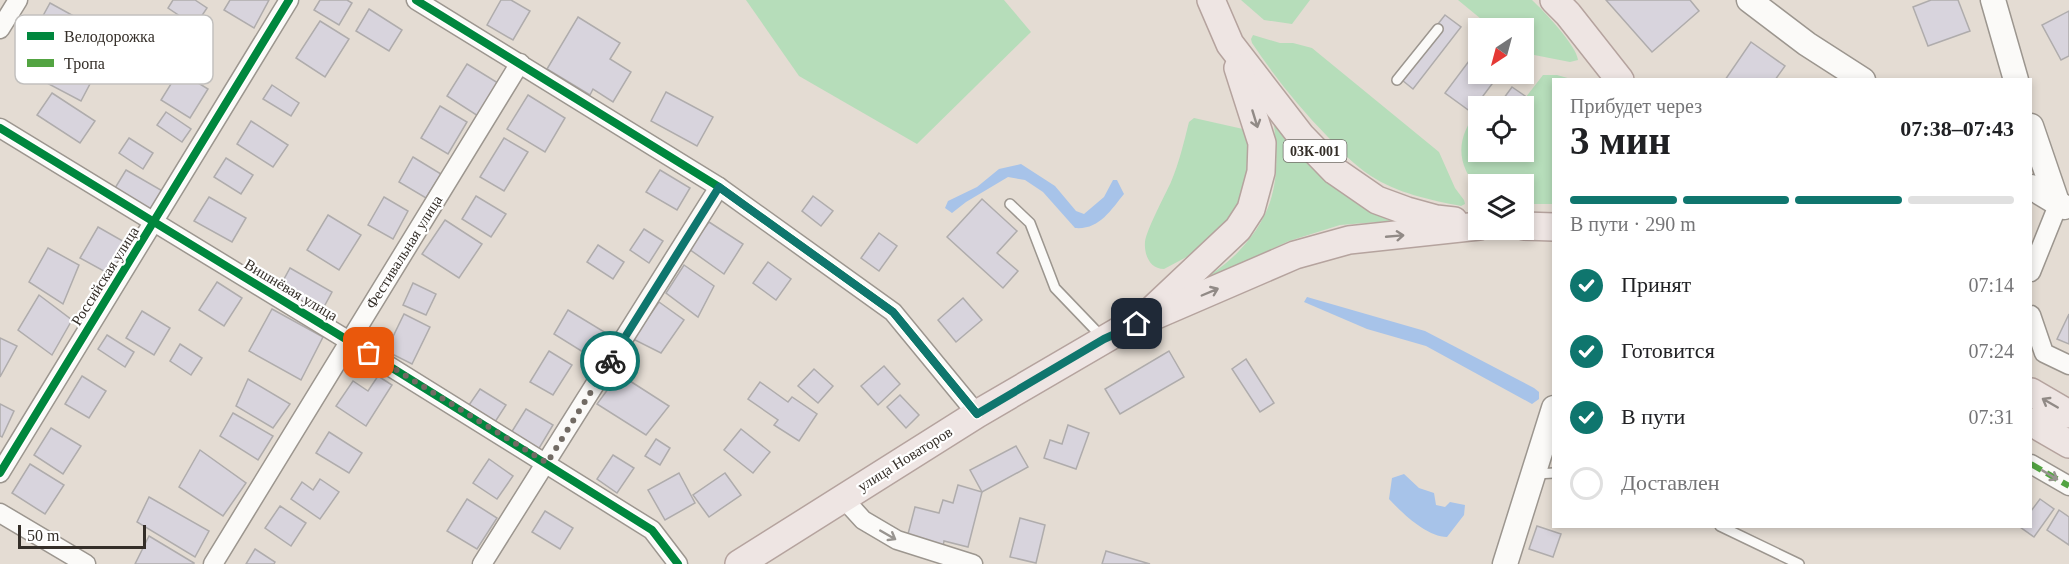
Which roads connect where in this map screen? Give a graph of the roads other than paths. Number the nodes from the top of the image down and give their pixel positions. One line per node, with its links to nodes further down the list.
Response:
1 (18, 0): 8 (street)
2 (289, 0): 22 (street, Российская улица)
3 (416, 0): 11 (street)
4 (1211, 0): 10 (main road, 03К-001)
5 (1749, 0): 13 (main road)
6 (1993, 0): 14 (main road)
7 (1562, 5): 12 (main road)
8 (0, 28)
9 (1438, 29): 15 (lane)
10 (1230, 44): 23 (main road, 03К-001); 29 (main road, one-way to 29)
11 (520, 63): 18 (street); 31 (street, Фестивальная улица)
12 (1618, 78)
13 (1860, 78)
14 (2015, 78)
15 (1397, 80)
16 (0, 129): 22 (street, Вишнёвая улица)
17 (2033, 140): 21 (main road)
18 (719, 187): 34 (street); 39 (street)
19 (2032, 188): 21 (main road)
20 (1010, 204): 30 (lane)
21 (2064, 207): 27 (street)
22 (154, 223): 31 (street, Вишнёвая улица); 41 (street, Российская улица)
23 (1468, 223)
24 (1468, 226): 29 (main road, улица Новаторов, one-way to 24)
25 (1534, 226): 26 (main road)
26 (1552, 227)
27 (2032, 270)
28 (2032, 318): 32 (street)
29 (1137, 324): 30 (main road, улица Новаторов)
30 (1104, 339): 34 (main road, улица Новаторов)
31 (350, 341): 39 (street, Вишнёвая улица); 48 (street, Фестивальная улица)
32 (2069, 365)
33 (2032, 393): 35 (main road, one-way to 33)
34 (977, 414): 44 (main road, улица Новаторов)
35 (2069, 414)
36 (1552, 420): 42 (main road)
37 (2032, 423): 38 (main road)
38 (2069, 444)
39 (547, 463): 49 (street); 50 (street, Вишнёвая улица)
40 (2032, 465): 43 (street, one-way to 43)
41 (0, 473)
42 (1543, 474): 53 (main road)
43 (2069, 486)
44 (843, 498): 51 (main road, улица Новаторов); 52 (street, one-way to 52)
45 (0, 513): 47 (street)
46 (1724, 528): 54 (lane)
47 (86, 564)
48 (213, 564)
49 (482, 564)
50 (678, 564)
51 (739, 564)
52 (973, 564)
53 (1505, 564)
54 (1799, 564)

